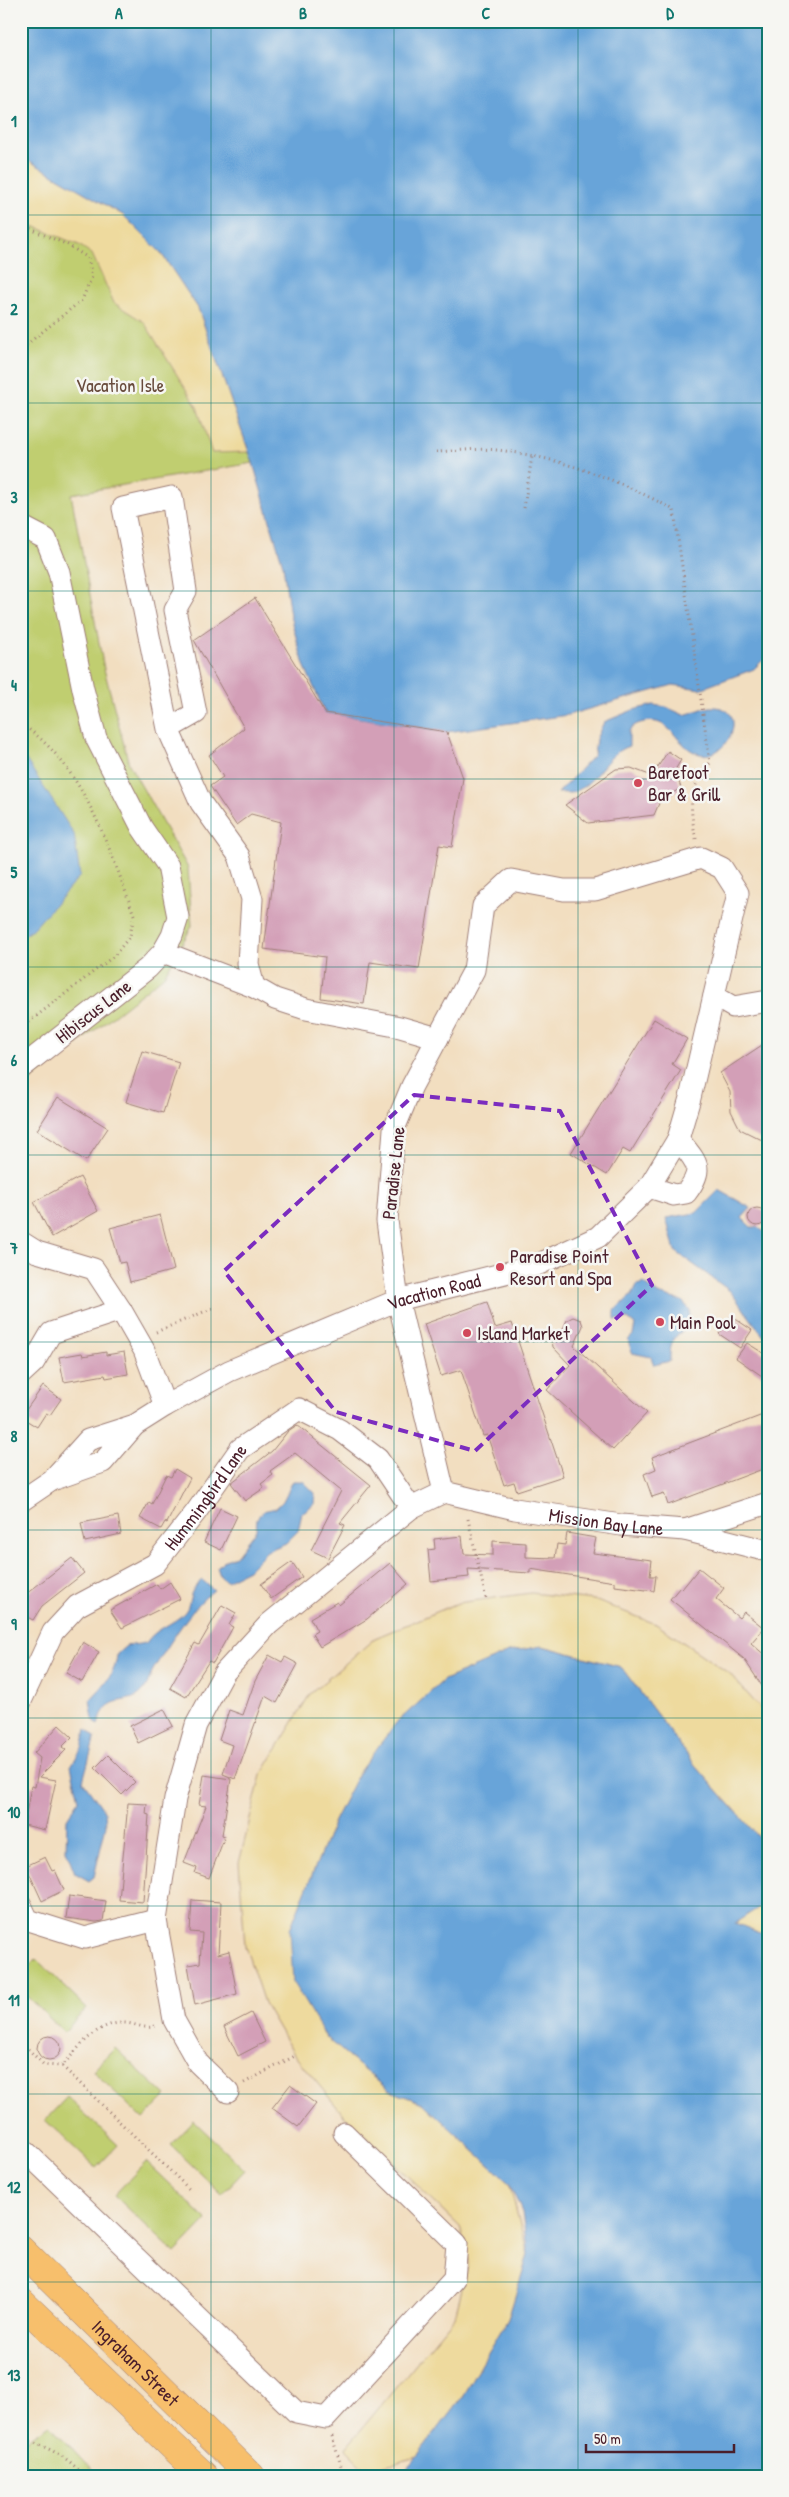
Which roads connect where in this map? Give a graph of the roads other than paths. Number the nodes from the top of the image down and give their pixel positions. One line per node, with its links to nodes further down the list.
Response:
1 (21, 526): 4 (street, Hibiscus Lane)
2 (168, 729): 2 (street); 5 (street)
3 (701, 858): 6 (street, Vacation Road); 8 (street, Paradise Lane)
4 (163, 952): 5 (street); 9 (street, Hibiscus Lane)
5 (254, 987): 8 (street)
6 (714, 996): 7 (street); 10 (street, Vacation Road)
7 (768, 1001)
8 (438, 1038): 13 (street, Paradise Lane)
9 (21, 1068)
10 (678, 1139): 11 (street, Vacation Road); 11 (street)
11 (649, 1187): 13 (street, Vacation Road)
12 (21, 1242): 14 (street)
13 (398, 1300): 16 (street, Vacation Road); 17 (street, Paradise Lane)
14 (121, 1310): 15 (street); 16 (street)
15 (21, 1374)
16 (165, 1406): 18 (street, Vacation Road)
17 (453, 1494): 20 (street); 21 (street, Mission Bay Lane)
18 (21, 1502)
19 (768, 1503): 21 (street)
20 (411, 1508): 23 (street, Hummingbird Lane); 25 (street)
21 (685, 1530): 22 (street, Mission Bay Lane)
22 (768, 1551)
23 (21, 1701)
24 (21, 1905): 25 (street)
25 (156, 1920): 26 (street)
26 (228, 2092)
27 (344, 2133): 28 (street)
28 (21, 2147)
29 (21, 2250): 31 (main road, Ingraham Street)
30 (21, 2302): 32 (main road, Ingraham Street)
31 (247, 2472)
32 (204, 2476)

